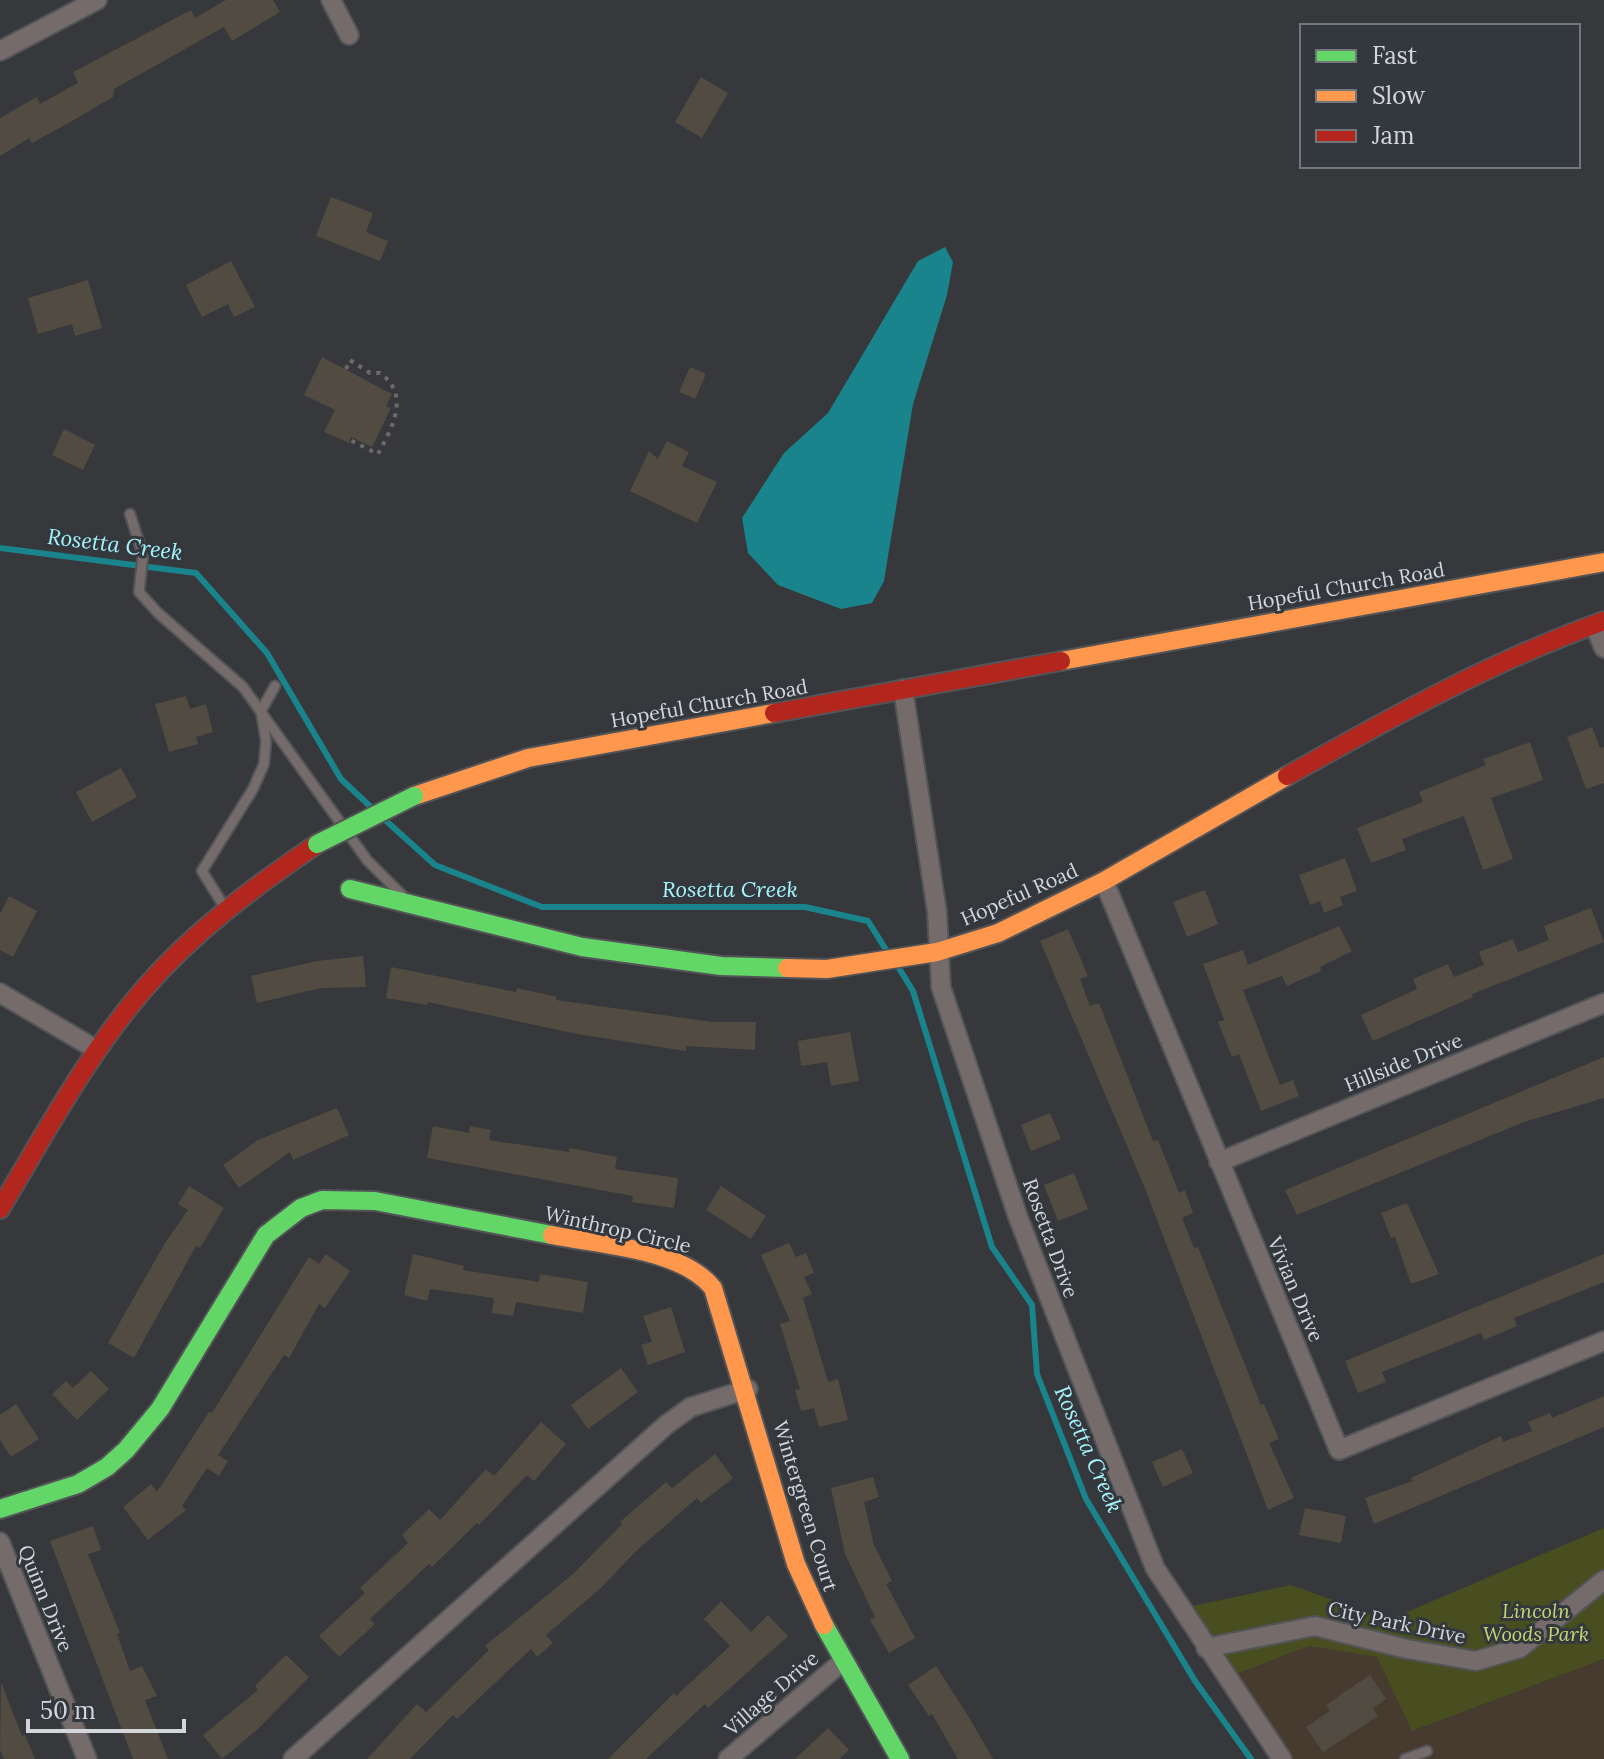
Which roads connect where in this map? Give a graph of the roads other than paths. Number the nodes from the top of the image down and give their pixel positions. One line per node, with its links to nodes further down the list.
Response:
1 (97, 0): 4 (street)
2 (331, 0): 3 (street)
3 (349, 35)
4 (0, 51)
5 (130, 514): 11 (lane)
6 (1604, 562): 10 (street, Hopeful Church Road)
7 (1599, 623): 8 (street); 12 (street, Hopeful Road)
8 (1604, 648)
9 (275, 686): 11 (lane)
10 (903, 689): 15 (street, Hopeful Church Road, bridge); 16 (street, Rosetta Drive)
11 (261, 711): 14 (lane); 15 (lane)
12 (1104, 881): 16 (street, Hopeful Road); 20 (street, Vivian Drive)
13 (350, 889): 14 (street, Hopeful Road)
14 (413, 905): 16 (street, Hopeful Road)
15 (226, 909): 19 (street, Hopeful Church Road)
16 (937, 952): 27 (street, Rosetta Drive)
17 (0, 993): 19 (street)
18 (1604, 1003): 20 (street, Hillside Drive)
19 (97, 1050): 21 (street, Hopeful Church Road)
20 (1219, 1162): 22 (street, Vivian Drive)
21 (0, 1209)
22 (1604, 1341)
23 (748, 1389): 24 (street, Winthrop Circle); 28 (street, Wintergreen Court); 31 (street)
24 (0, 1509)
25 (0, 1542): 30 (street, Quinn Drive)
26 (1604, 1580): 27 (street, City Park Drive)
27 (1206, 1648): 34 (street, Rosetta Drive)
28 (843, 1661): 32 (street, Village Drive); 33 (street, Wintergreen Court)
29 (1427, 1751): 35 (lane)
30 (87, 1759)
31 (293, 1759)
32 (728, 1759)
33 (900, 1759)
34 (1282, 1759)
35 (1405, 1759)

